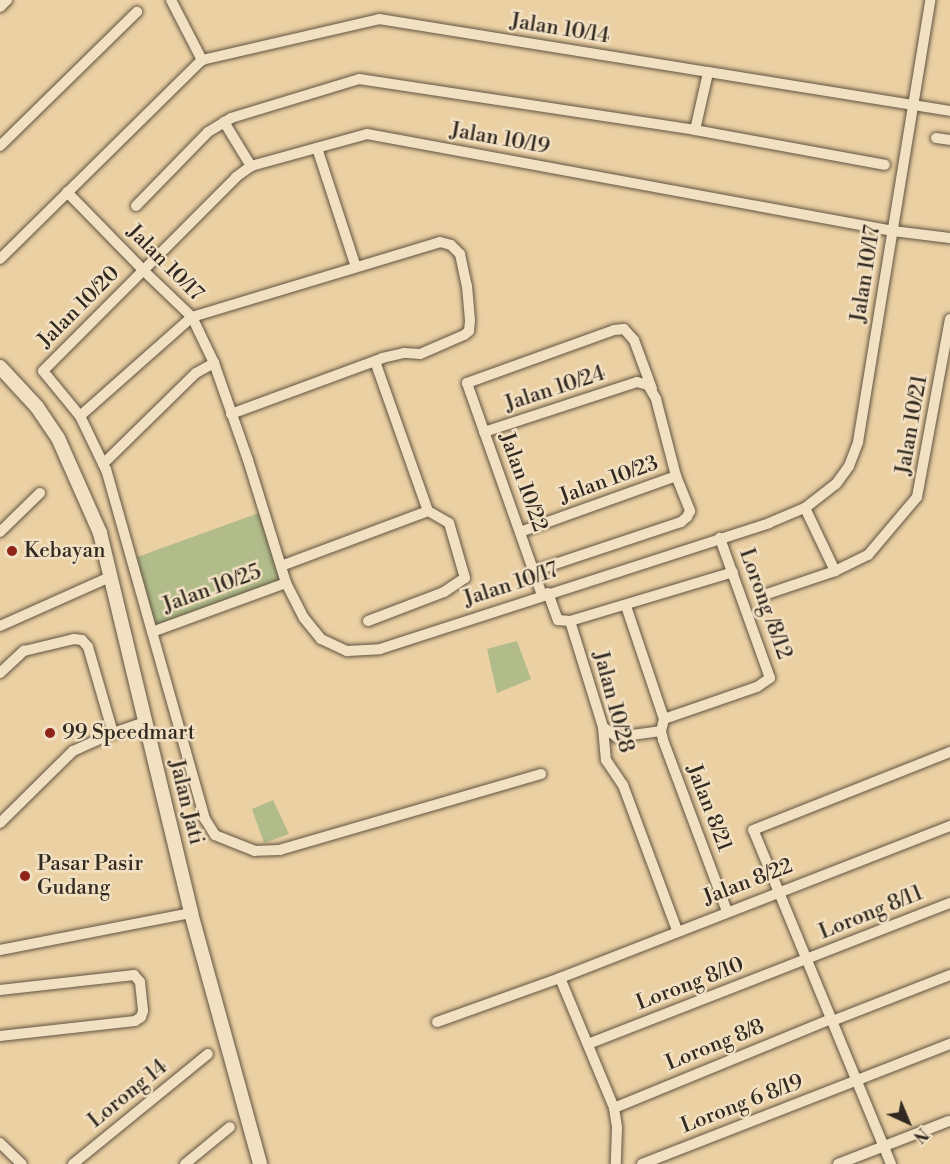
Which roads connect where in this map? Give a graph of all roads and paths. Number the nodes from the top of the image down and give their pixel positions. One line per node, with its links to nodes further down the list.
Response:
1 (7, 0): 4 (street)
2 (171, 0): 6 (street)
3 (930, 0): 8 (street, Jalan 10/17)
4 (0, 7)
5 (137, 12): 14 (street)
6 (202, 60): 7 (street, Jalan 10/14); 18 (street)
7 (708, 73): 8 (street, Jalan 10/14); 11 (street)
8 (911, 105): 9 (street, Jalan 10/14); 20 (street, Jalan 10/17)
9 (950, 111)
10 (224, 122): 11 (street); 17 (street); 19 (street)
11 (695, 130): 16 (street)
12 (936, 138): 13 (street)
13 (950, 140)
14 (0, 146)
15 (317, 148): 17 (street, Jalan 10/19); 20 (street, Jalan 10/19); 23 (street)
16 (885, 165)
17 (251, 166): 24 (street, Jalan 10/19)
18 (71, 188): 22 (street); 24 (street, Jalan 10/17)
19 (136, 206)
20 (892, 231): 21 (street, Jalan 10/19); 37 (street, Jalan 10/17)
21 (950, 238)
22 (0, 259)
23 (356, 267): 25 (street); 27 (street)
24 (144, 271): 25 (street, Jalan 10/17); 32 (street, Jalan 10/20)
25 (192, 317): 28 (street, Jalan 10/17); 32 (street)
26 (950, 319): 43 (street, Jalan 10/21)
27 (375, 361): 31 (street); 38 (street)
28 (214, 363): 31 (street, Jalan 10/17); 34 (street)
29 (0, 367): 46 (street, Jalan Jati)
30 (652, 390): 33 (street, Jalan 10/24); 33 (street, Jalan 10/22); 35 (street)
31 (231, 414): 42 (street, Jalan 10/17)
32 (80, 416): 34 (street)
33 (484, 432): 40 (street, Jalan 10/22)
34 (103, 464): 54 (street)
35 (676, 476): 40 (street, Jalan 10/23); 44 (street)
36 (40, 493): 39 (street)
37 (805, 508): 41 (street, Jalan 10/17); 43 (street)
38 (428, 511): 42 (street); 51 (street)
39 (0, 532)
40 (520, 532): 44 (street, Jalan 10/22)
41 (720, 538): 45 (street, Lorong /8/12); 48 (street, Jalan 10/17)
42 (281, 566): 47 (street, Jalan 10/17)
43 (835, 571): 49 (street, Jalan 10/21)
44 (534, 572): 48 (street, Jalan 10/22)
45 (733, 572): 50 (street); 56 (street, Lorong /8/12)
46 (110, 577): 53 (street); 57 (street, Jalan Jati)
47 (286, 583): 48 (street, Jalan 10/17); 54 (street, Jalan 10/25)
48 (545, 594): 52 (street, Jalan 10/28)
49 (767, 594)
50 (626, 606): 52 (street); 56 (street)
51 (368, 621)
52 (570, 621): 58 (street, Jalan 10/28)
53 (0, 626)
54 (152, 632): 62 (street)
55 (0, 673): 60 (street)
56 (664, 719): 59 (street)
57 (145, 722): 60 (street); 68 (street, Jalan Jati)
58 (603, 727): 59 (street); 69 (street, Jalan 10/28)
59 (661, 731): 67 (street, Jalan 8/21)
60 (113, 733): 63 (street)
61 (950, 752): 65 (street)
62 (541, 774)
63 (0, 823)
64 (950, 826): 65 (street, Jalan 8/22)
65 (778, 891): 67 (street, Jalan 8/22); 71 (street)
66 (950, 903): 71 (street, Lorong 8/11)
67 (727, 911): 69 (street, Jalan 8/22)
68 (191, 913): 70 (street); 90 (street, Jalan Jati)
69 (677, 930): 73 (street, Jalan 8/22)
70 (0, 950)
71 (807, 960): 75 (street); 78 (street, Lorong 8/10)
72 (950, 975): 75 (street)
73 (560, 978): 76 (street, Jalan 8/22); 78 (street)
74 (0, 990): 77 (street)
75 (832, 1020): 81 (street); 82 (street, Lorong 8/8)
76 (437, 1022)
77 (0, 1036)
78 (588, 1044): 82 (street)
79 (950, 1044): 81 (street, Lorong 6 8/19)
80 (208, 1054): 88 (street, Lorong 14)
81 (857, 1081): 86 (street); 92 (street, Lorong 6 8/19)
82 (614, 1108): 91 (street)
83 (949, 1121): 86 (street)
84 (230, 1126): 89 (street)
85 (0, 1143): 87 (street)
86 (884, 1146): 93 (street); 94 (street)
87 (22, 1164)
88 (73, 1164)
89 (185, 1164)
90 (260, 1164)
91 (616, 1164)
92 (642, 1164)
93 (838, 1164)
94 (891, 1164)

